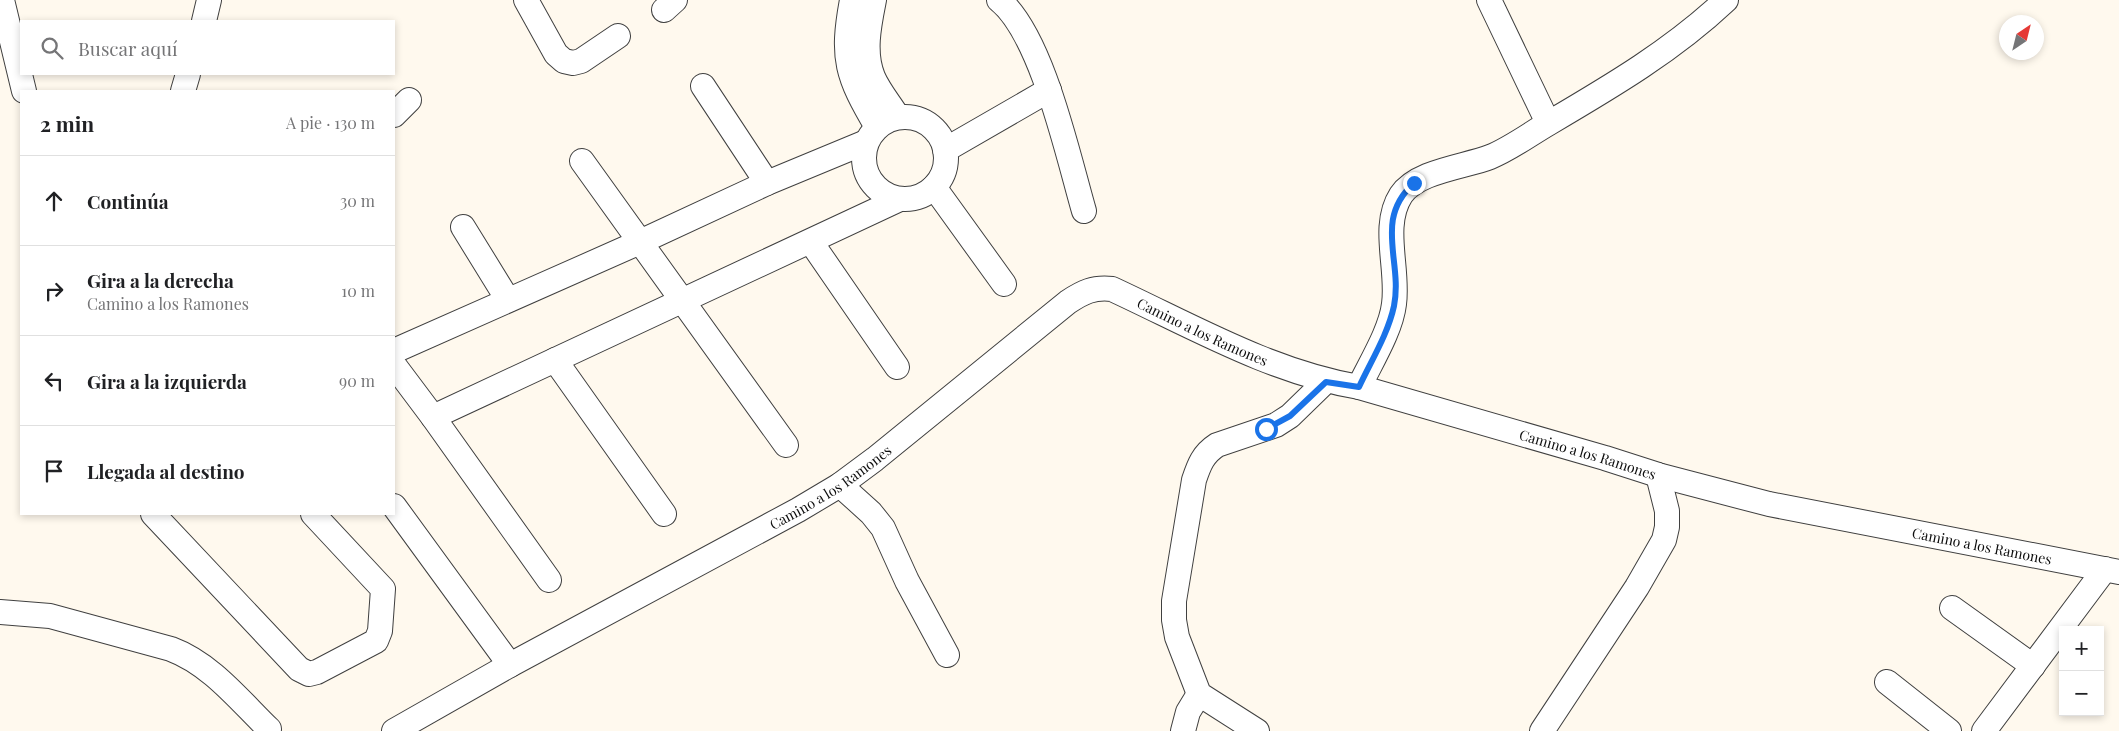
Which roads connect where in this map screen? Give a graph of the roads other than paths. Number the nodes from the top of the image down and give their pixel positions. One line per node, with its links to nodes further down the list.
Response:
1 (2, 0): 10 (street)
2 (209, 0): 8 (street)
3 (526, 0): 9 (street)
4 (859, 0): 17 (street); 19 (street)
5 (999, 0): 16 (street)
6 (1489, 0): 18 (street)
7 (1726, 0): 18 (street)
8 (204, 20)
9 (618, 36)
10 (20, 74)
11 (20, 75): 14 (street)
12 (188, 75): 15 (street)
13 (703, 86): 22 (street)
14 (24, 90)
15 (183, 90)
16 (1049, 90): 20 (street); 25 (street)
17 (898, 117): 19 (street); 20 (street)
18 (1548, 123): 37 (street)
19 (872, 135): 22 (street); 24 (street)
20 (945, 150): 23 (street)
21 (582, 161): 27 (street)
22 (768, 184): 27 (street)
23 (934, 187): 24 (street); 29 (street)
24 (900, 199): 28 (street)
25 (1084, 211)
26 (463, 227): 30 (street)
27 (640, 242): 30 (street); 31 (street)
28 (811, 242): 31 (street); 35 (street)
29 (1004, 284)
30 (508, 300): 32 (street)
31 (683, 301): 33 (street); 39 (street)
32 (395, 350)
33 (555, 360): 38 (street); 43 (street)
34 (395, 366): 38 (street)
35 (897, 367)
36 (1315, 378): 37 (street, Camino a los Ramones); 41 (street, Camino a los Ramones); 54 (street)
37 (1359, 387): 40 (street, Camino a los Ramones)
38 (433, 417): 47 (street)
39 (786, 445)
40 (1658, 476): 46 (street, Camino a los Ramones); 59 (street)
41 (840, 485): 50 (street); 51 (street, Camino a los Ramones)
42 (395, 507): 51 (street)
43 (664, 514)
44 (154, 515): 45 (street)
45 (314, 515)
46 (2112, 571): 52 (street)
47 (548, 580)
48 (1952, 608): 52 (street)
49 (0, 612): 55 (street)
50 (947, 655)
51 (510, 665): 56 (street, Camino a los Ramones)
52 (2033, 666): 61 (street)
53 (1887, 682): 60 (street)
54 (1199, 694): 57 (street); 58 (street)
55 (269, 729)
56 (394, 731)
57 (1183, 731)
58 (1257, 731)
59 (1542, 731)
60 (1949, 731)
61 (1984, 731)

